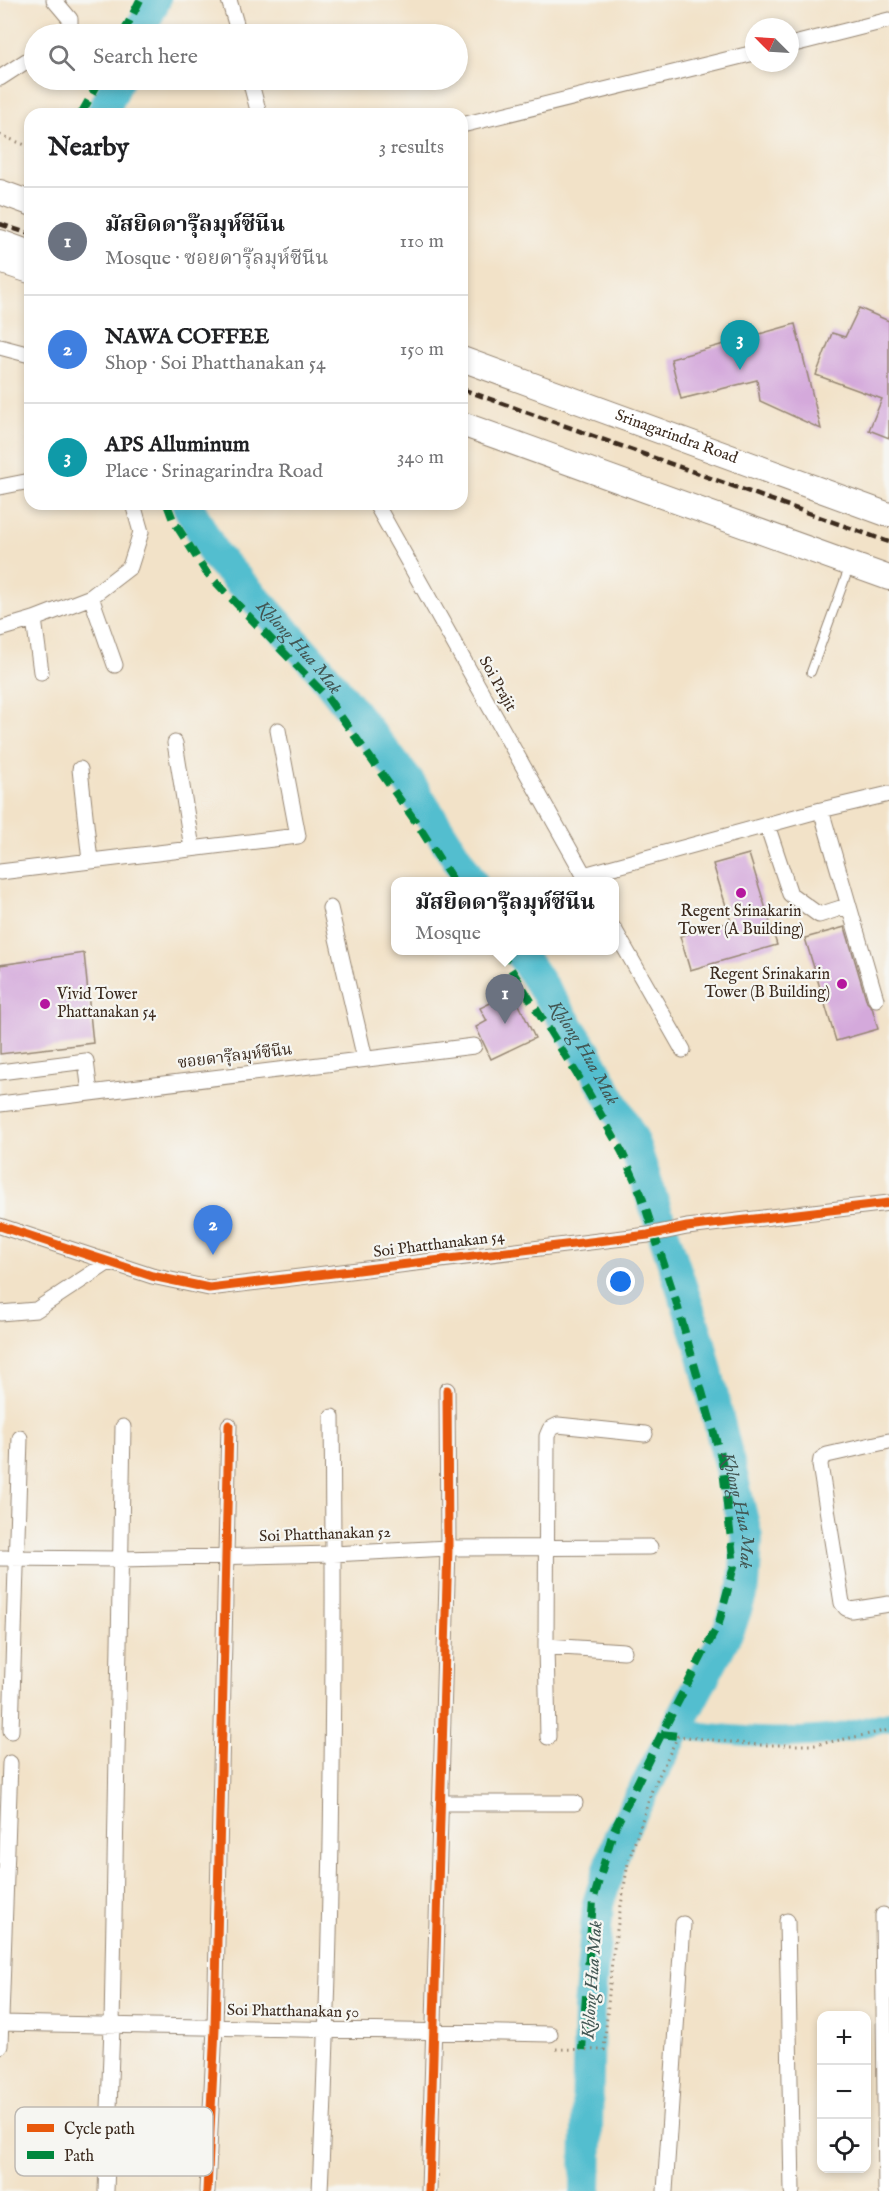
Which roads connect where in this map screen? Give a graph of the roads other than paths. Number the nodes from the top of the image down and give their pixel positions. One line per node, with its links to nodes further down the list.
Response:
1 (54, 0): 4 (street)
2 (229, 0): 5 (street)
3 (889, 20): 6 (street)
4 (70, 24)
5 (235, 24)
6 (799, 43)
7 (745, 55): 12 (street)
8 (24, 62): 9 (street)
9 (0, 78)
10 (253, 90): 11 (street)
11 (258, 108)
12 (468, 124)
13 (0, 242): 14 (main road)
14 (24, 250)
15 (0, 261): 16 (main road)
16 (24, 269)
17 (0, 347): 18 (street)
18 (24, 353)
19 (468, 361): 25 (main road, Srinagarindra Road)
20 (468, 426): 26 (main road)
21 (24, 483): 22 (street)
22 (0, 487)
23 (135, 510): 28 (street)
24 (379, 510): 43 (street, Soi Prajit)
25 (889, 515)
26 (851, 564): 27 (main road); 33 (lane)
27 (889, 578)
28 (91, 597): 29 (street); 31 (street)
29 (34, 620): 30 (street); 32 (street)
30 (0, 629)
31 (115, 665)
32 (41, 672)
33 (811, 672)
34 (278, 730): 40 (street)
35 (176, 743): 40 (street)
36 (80, 769): 41 (street)
37 (889, 794): 38 (street)
38 (821, 810): 39 (street); 45 (street)
39 (767, 825): 44 (street); 45 (street)
40 (192, 848): 41 (street)
41 (90, 861): 42 (street)
42 (0, 873)
43 (585, 877)
44 (589, 877)
45 (848, 906): 48 (street)
46 (330, 908): 51 (street)
47 (619, 936): 50 (street)
48 (876, 999)
49 (474, 1046): 51 (street, ซอยดารุ๊ลมุห์ซีนีน)
50 (683, 1050)
51 (365, 1059): 53 (street, ซอยดารุ๊ลมุห์ซีนีน)
52 (0, 1072): 53 (street)
53 (90, 1093): 54 (street, ซอยดารุ๊ลมุห์ซีนีน)
54 (0, 1104)
55 (889, 1203): 57 (street, Soi Phatthanakan 54)
56 (0, 1226): 57 (street, Soi Phatthanakan 54)
57 (109, 1262): 58 (street)
58 (0, 1313)
59 (447, 1390): 68 (street)
60 (332, 1418): 69 (street)
61 (229, 1425): 70 (street)
62 (123, 1427): 73 (street)
63 (645, 1434): 66 (street)
64 (20, 1438): 72 (street)
65 (889, 1441): 74 (street)
66 (546, 1547): 67 (street, Soi Phatthanakan 52); 68 (street, Soi Phatthanakan 52); 75 (street)
67 (650, 1547)
68 (448, 1548): 69 (street, Soi Phatthanakan 52); 80 (street)
69 (333, 1554): 70 (street, Soi Phatthanakan 52); 88 (street)
70 (226, 1557): 73 (street, Soi Phatthanakan 52); 87 (street)
71 (0, 1558): 72 (street, Soi Phatthanakan 52)
72 (16, 1558): 73 (street, Soi Phatthanakan 52); 77 (street)
73 (121, 1559): 86 (street)
74 (889, 1604)
75 (546, 1646): 76 (street); 78 (street)
76 (624, 1652)
77 (11, 1731)
78 (548, 1737)
79 (10, 1763): 85 (street)
80 (440, 1803): 81 (street); 89 (street)
81 (575, 1803)
82 (883, 1915): 102 (street)
83 (787, 1921): 101 (street)
84 (683, 1924): 100 (street)
85 (0, 2024): 86 (street, Soi Phatthanakan 50); 91 (street)
86 (112, 2026): 87 (street, Soi Phatthanakan 50); 92 (street)
87 (215, 2028): 88 (street, Soi Phatthanakan 50); 93 (street)
88 (328, 2030): 89 (street, Soi Phatthanakan 50); 98 (street)
89 (434, 2033): 90 (street, Soi Phatthanakan 50); 99 (street)
90 (550, 2034)
91 (0, 2046)
92 (109, 2107)
93 (211, 2107)
94 (107, 2176): 96 (street)
95 (208, 2176): 97 (street)
96 (106, 2191)
97 (207, 2191)
98 (320, 2191)
99 (429, 2191)
100 (665, 2191)
101 (792, 2191)
102 (886, 2191)

